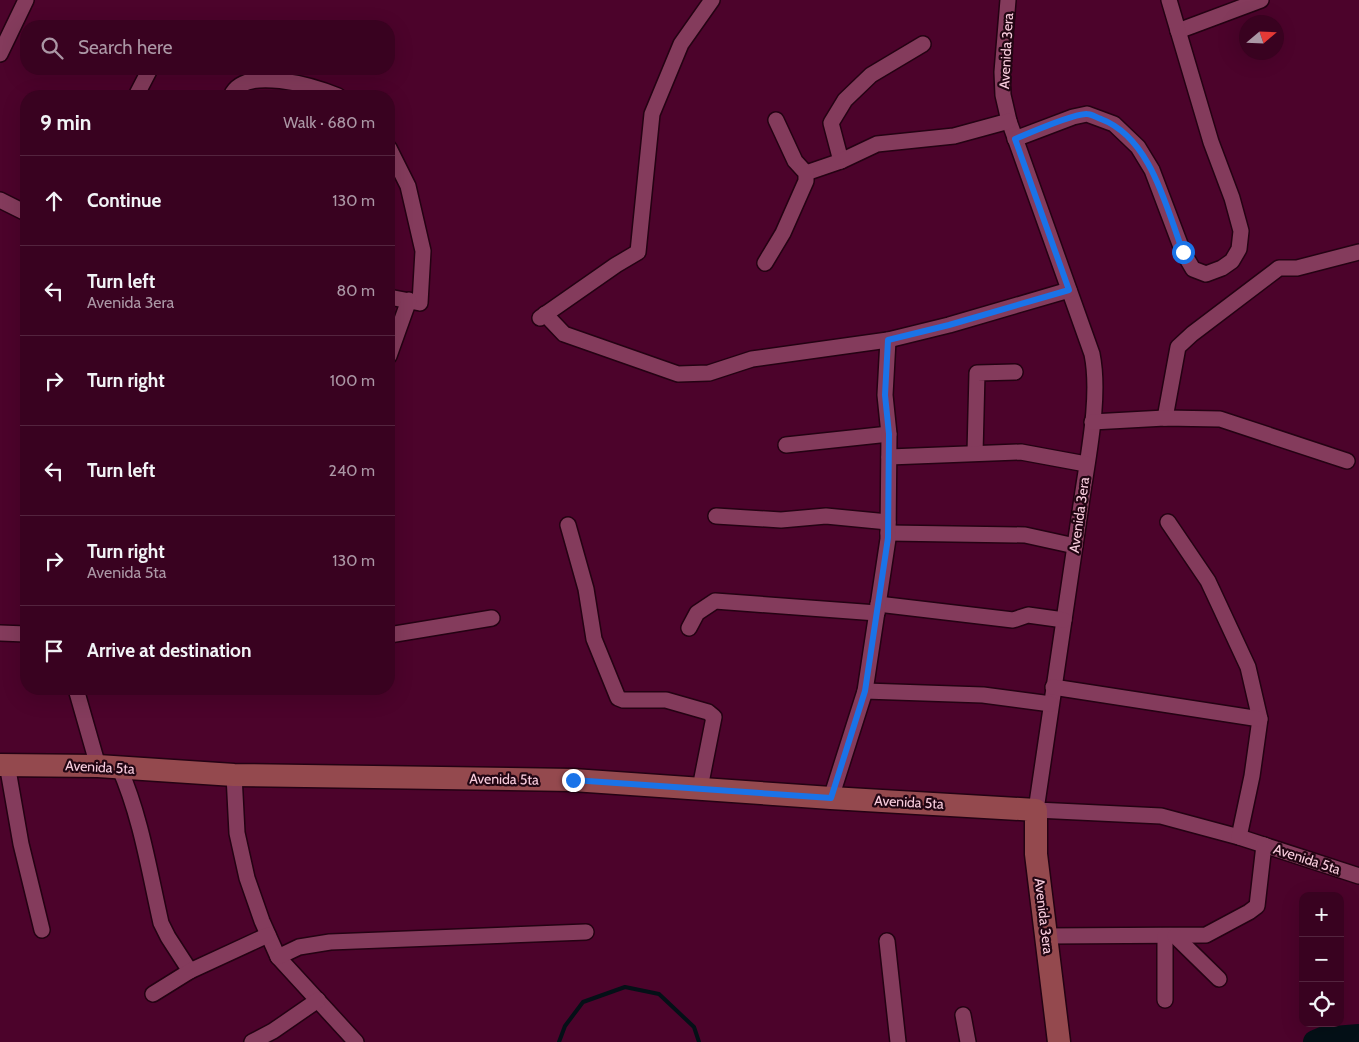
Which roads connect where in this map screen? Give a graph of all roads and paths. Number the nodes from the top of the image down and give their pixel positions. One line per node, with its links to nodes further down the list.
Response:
1 (26, 0): 8 (street)
2 (712, 0): 27 (street)
3 (1008, 0): 14 (street, Avenida 3era)
4 (1168, 0): 6 (street)
5 (1261, 0): 6 (street)
6 (1178, 31): 15 (street)
7 (923, 44): 17 (street)
8 (0, 54)
9 (147, 75): 10 (street)
10 (139, 90)
11 (234, 90): 12 (street)
12 (322, 90)
13 (776, 120): 18 (street)
14 (1009, 121): 15 (street, Avenida 3era); 17 (street)
15 (1015, 139): 23 (street, Avenida 3era)
16 (395, 160): 25 (street)
17 (840, 161): 18 (street)
18 (806, 173): 22 (street)
19 (0, 200): 20 (street)
20 (20, 210)
21 (1359, 252): 29 (street)
22 (765, 263)
23 (1069, 290): 27 (street); 30 (street, Avenida 3era)
24 (395, 297): 25 (street)
25 (408, 300): 26 (street)
26 (395, 338)
27 (888, 340): 31 (street)
28 (1015, 372): 33 (street)
29 (1165, 418): 30 (street); 35 (street)
30 (1092, 422): 36 (street, Avenida 3era)
31 (889, 434): 32 (street); 34 (street)
32 (786, 445)
33 (975, 453): 34 (street); 36 (street)
34 (889, 456): 40 (street)
35 (1347, 460)
36 (1086, 464): 41 (street, Avenida 3era)
37 (716, 516): 40 (street)
38 (1168, 522): 53 (street)
39 (568, 525): 57 (street)
40 (888, 528): 41 (street); 42 (street)
41 (1075, 546): 44 (street, Avenida 3era)
42 (878, 608): 44 (street); 45 (street); 50 (street)
43 (492, 618): 48 (street)
44 (1064, 620): 49 (street, Avenida 3era)
45 (689, 628)
46 (0, 632): 47 (street)
47 (20, 634)
48 (395, 634)
49 (1053, 687): 52 (street, Avenida 3era); 53 (street)
50 (865, 691): 52 (street); 58 (street)
51 (78, 695): 55 (street)
52 (1051, 704): 59 (street, Avenida 3era)
53 (1260, 719): 60 (street)
54 (4, 764): 55 (street, Avenida 5ta); 63 (street)
55 (108, 767): 56 (street, Avenida 5ta); 70 (street)
56 (234, 776): 57 (street, Avenida 5ta); 65 (street)
57 (700, 788): 58 (street, Avenida 5ta)
58 (831, 798): 59 (street, Avenida 5ta)
59 (1036, 810): 60 (street, Avenida 5ta); 66 (street, Avenida 3era)
60 (1239, 837): 61 (street, Avenida 5ta)
61 (1264, 845): 62 (street, Avenida 5ta); 67 (street)
62 (1359, 876)
63 (42, 930)
64 (586, 932): 69 (street)
65 (268, 935): 69 (street); 70 (street)
66 (1046, 936): 67 (street); 80 (street, Avenida 3era)
67 (1170, 936): 71 (street); 74 (street)
68 (887, 941): 78 (street)
69 (278, 957): 73 (street)
70 (190, 970): 72 (street)
71 (1219, 979)
72 (153, 994)
73 (318, 1000): 76 (street); 77 (street)
74 (1165, 1000)
75 (963, 1015): 79 (street)
76 (252, 1042)
77 (356, 1042)
78 (898, 1042)
79 (968, 1042)
80 (1059, 1042)

